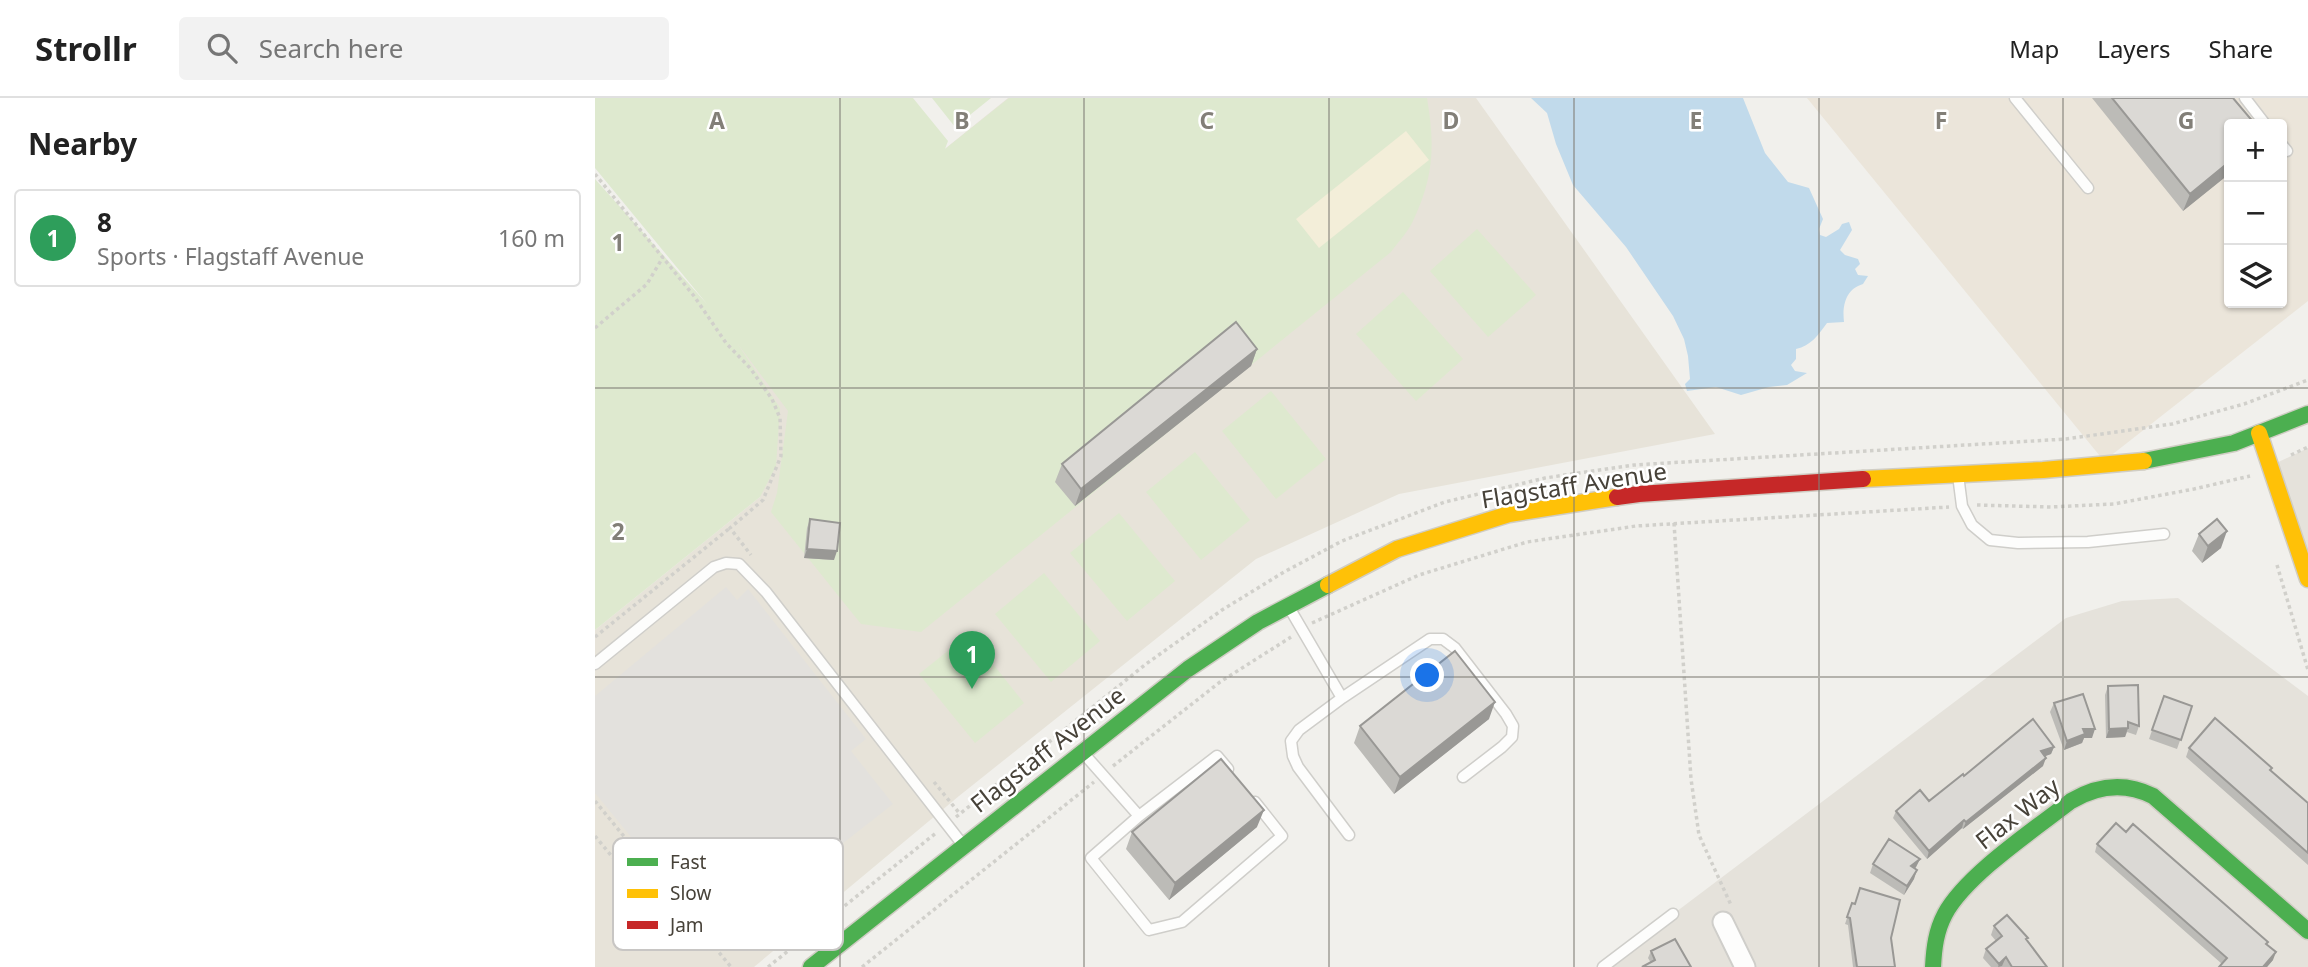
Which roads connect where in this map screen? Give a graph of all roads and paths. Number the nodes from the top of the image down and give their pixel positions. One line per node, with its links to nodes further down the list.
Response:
1 (2015, 98): 5 (lane)
2 (2245, 98): 3 (lane)
3 (2261, 119)
4 (595, 174): 6 (path)
5 (2088, 188)
6 (663, 257): 7 (path); 16 (path)
7 (595, 328)
8 (2308, 380): 34 (path)
9 (2308, 414): 10 (street, Flagstaff Avenue)
10 (2259, 433): 12 (street); 13 (street, Flagstaff Avenue)
11 (2308, 447): 12 (path)
12 (2270, 466): 14 (path); 20 (street)
13 (1958, 475): 14 (lane); 21 (street, Flagstaff Avenue)
14 (1962, 506): 15 (path); 17 (lane)
15 (1674, 523): 22 (path); 44 (path)
16 (730, 528): 18 (path); 23 (path)
17 (2164, 534)
18 (756, 560)
19 (2276, 562): 25 (path)
20 (2308, 579)
21 (1289, 606): 22 (lane); 27 (street, Flagstaff Avenue)
22 (1302, 629): 26 (lane); 28 (path)
23 (595, 637)
24 (595, 664): 36 (lane)
25 (2308, 670)
26 (1342, 698): 30 (lane); 37 (lane)
27 (1082, 752): 28 (lane); 40 (street, Flagstaff Avenue)
28 (1102, 775): 35 (lane); 53 (path)
29 (1234, 776): 35 (lane)
30 (1463, 777)
31 (934, 782): 34 (path)
32 (1250, 796): 35 (lane)
33 (595, 801): 39 (path)
34 (960, 814): 36 (path)
35 (1139, 816)
36 (948, 824): 40 (lane); 42 (path)
37 (1349, 835)
38 (595, 836): 41 (path)
39 (625, 838)
40 (963, 845): 46 (street, Flagstaff Avenue)
41 (613, 858)
42 (843, 907)
43 (1674, 914): 54 (lane)
44 (1728, 915): 55 (street)
45 (2308, 931): 56 (street, Flax Way)
46 (843, 941)
47 (717, 950): 50 (path)
48 (789, 950): 51 (path)
49 (832, 950): 52 (street, Flagstaff Avenue)
50 (731, 967)
51 (768, 967)
52 (811, 967)
53 (862, 967)
54 (1603, 967)
55 (1745, 967)
56 (1933, 967)

